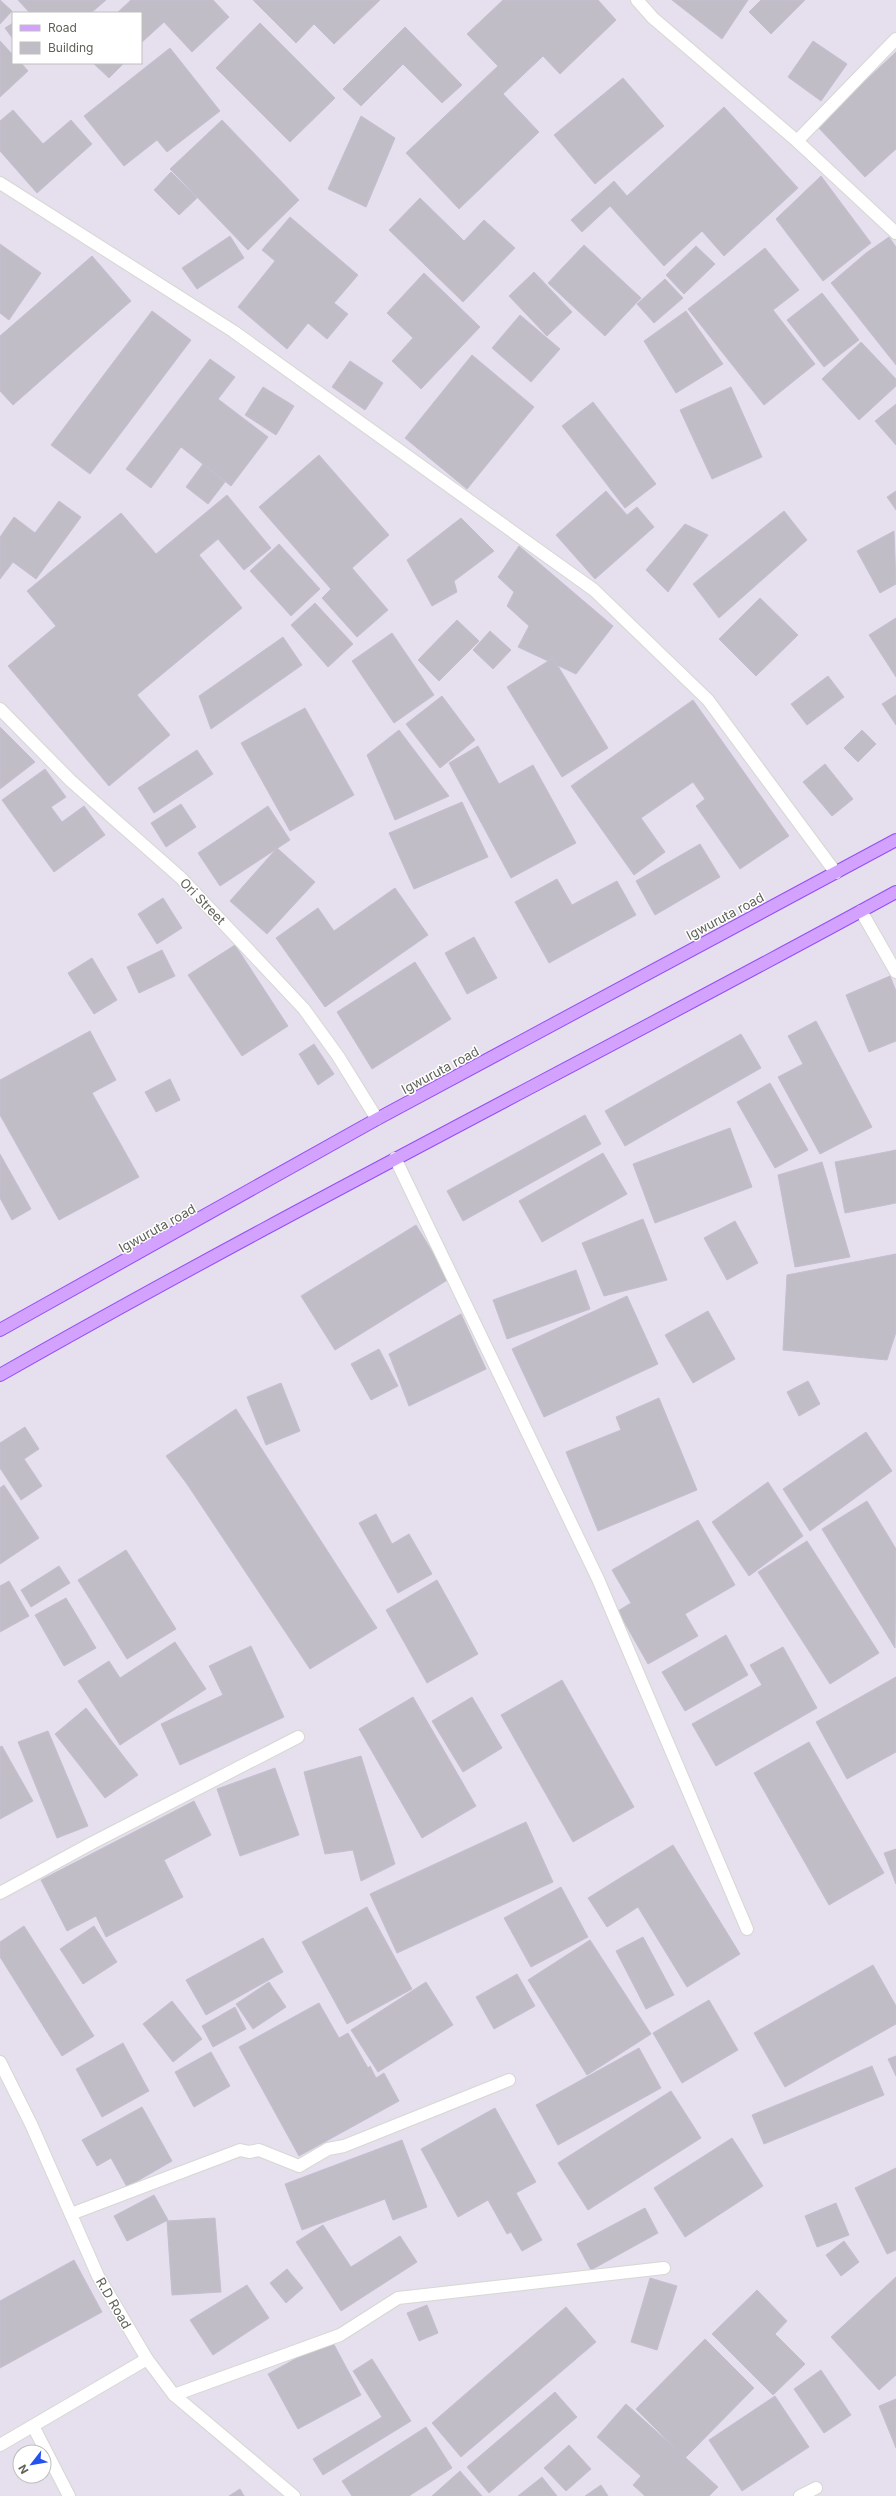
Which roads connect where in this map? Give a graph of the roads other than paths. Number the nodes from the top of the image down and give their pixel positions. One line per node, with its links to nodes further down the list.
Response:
1 (637, 0): 3 (street)
2 (896, 39): 3 (street)
3 (798, 141): 5 (street)
4 (0, 183): 8 (street)
5 (896, 233)
6 (0, 709): 12 (street, Ori Street)
7 (896, 840): 8 (main road, Igwuruta road)
8 (836, 873): 12 (main road, Igwuruta road)
9 (896, 892): 10 (main road)
10 (861, 911): 11 (street); 13 (main road)
11 (896, 972)
12 (377, 1119): 14 (main road, Igwuruta road)
13 (395, 1158): 15 (main road); 18 (street)
14 (0, 1330)
15 (0, 1375)
16 (298, 1738): 17 (street)
17 (0, 1893)
18 (747, 1929)
19 (0, 2062): 21 (street, R.D Road)
20 (509, 2080): 21 (street)
21 (71, 2214): 23 (street, R.D Road)
22 (664, 2268): 24 (street)
23 (147, 2359): 24 (street, R.D Road); 25 (street)
24 (174, 2395): 29 (street, R.D Road)
25 (33, 2426): 26 (street); 28 (street)
26 (0, 2445)
27 (816, 2488): 30 (street)
28 (69, 2496)
29 (294, 2496)
30 (800, 2496)

